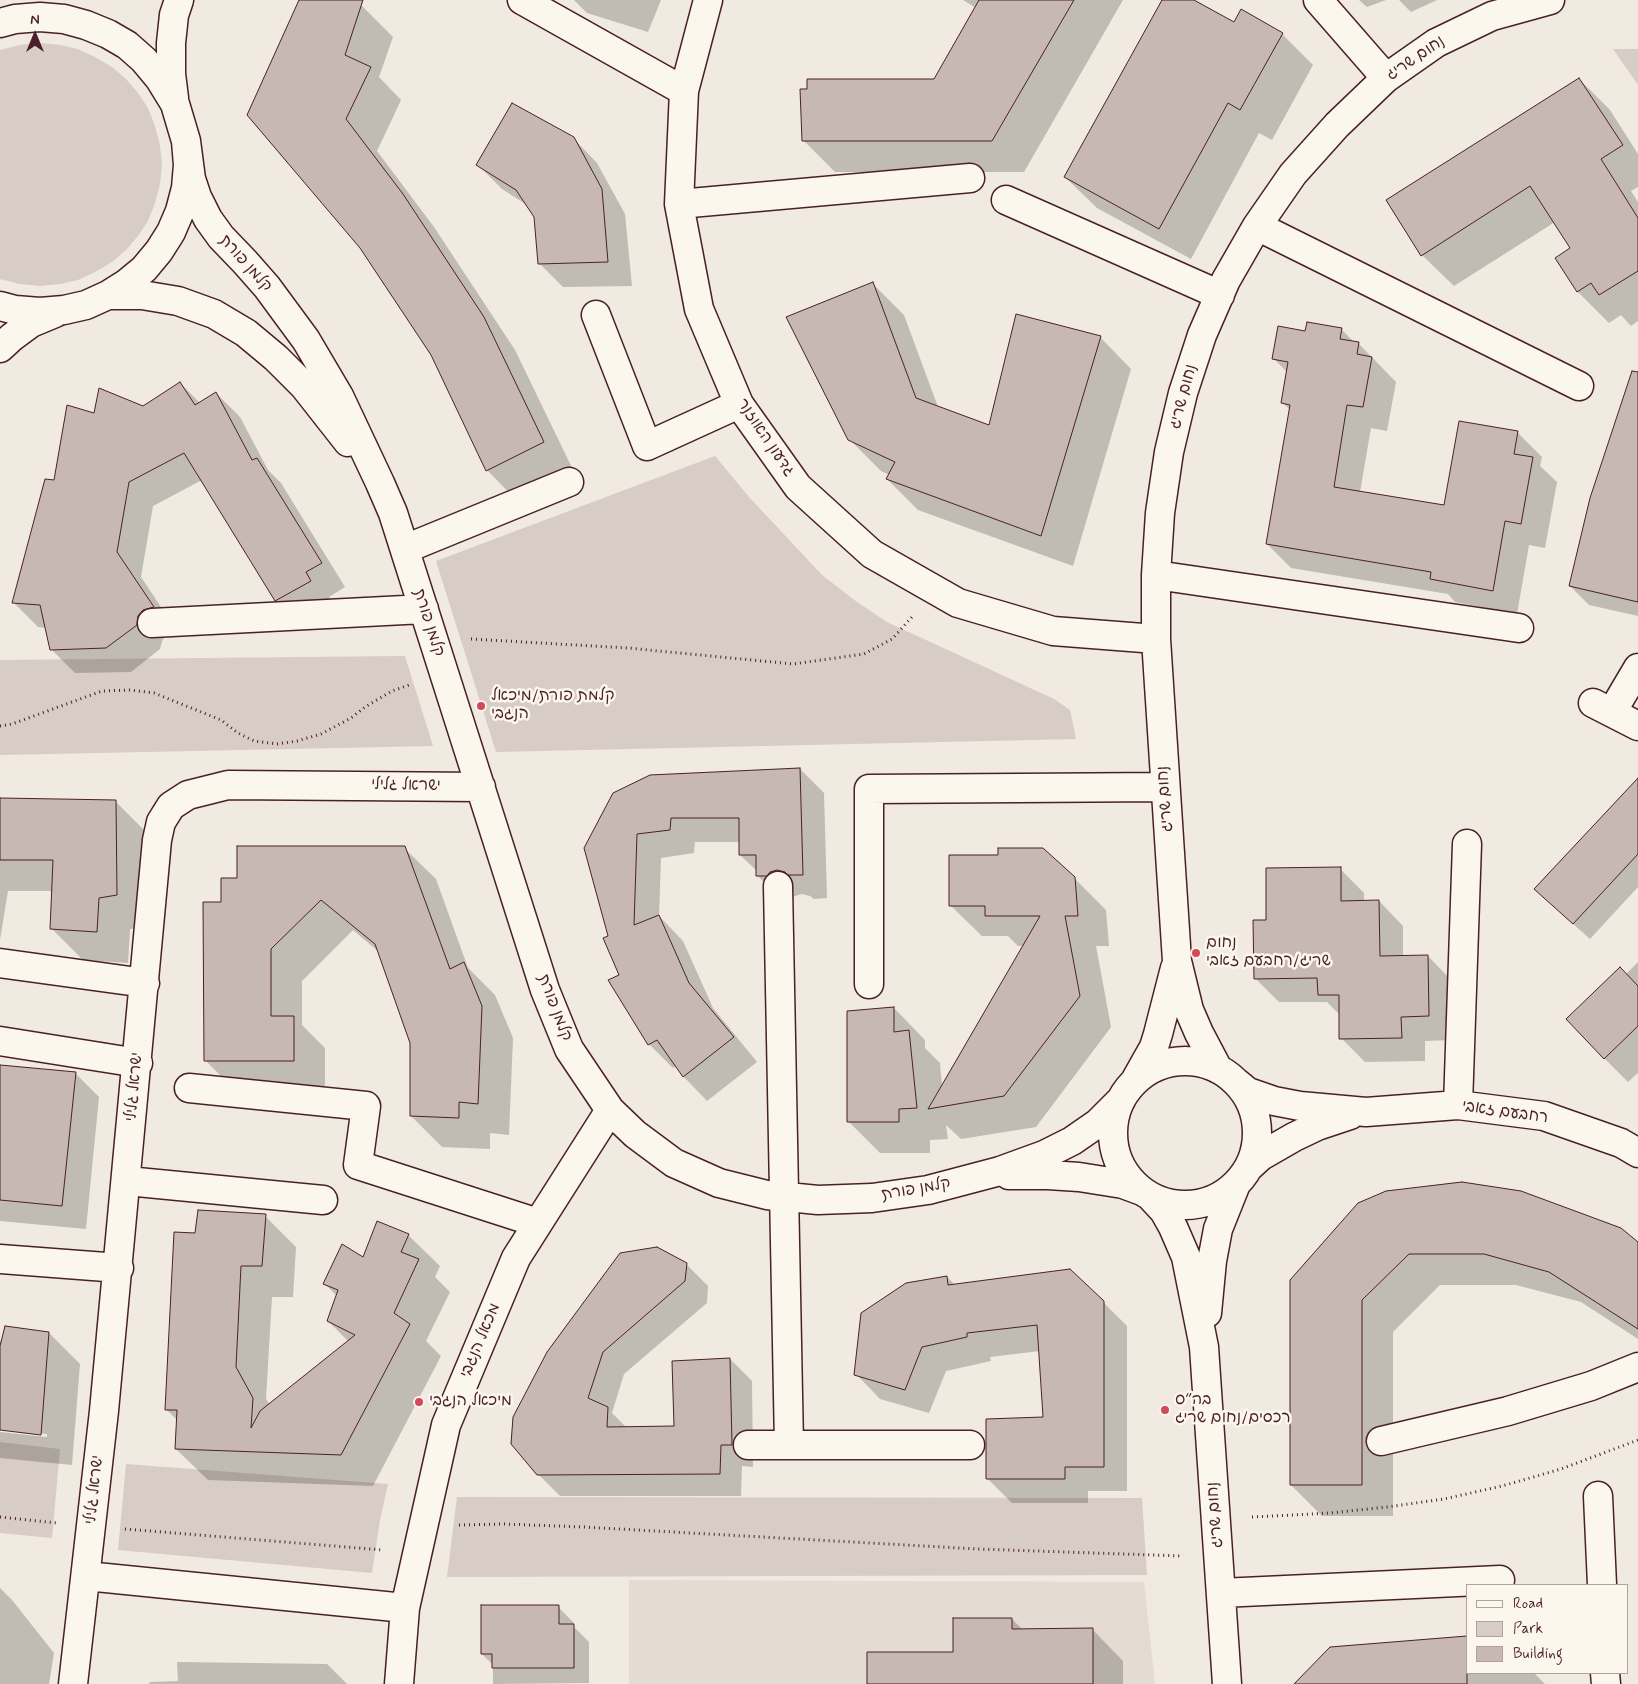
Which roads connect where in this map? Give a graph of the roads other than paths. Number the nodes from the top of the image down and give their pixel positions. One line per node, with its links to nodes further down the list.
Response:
1 (64, 0): 7 (street)
2 (179, 0): 10 (street)
3 (522, 0): 9 (street)
4 (708, 0): 9 (street, גדעון האוזנר)
5 (1318, 0): 8 (street)
6 (1550, 0): 8 (street, נחום שריג)
7 (8, 21): 10 (street)
8 (1386, 78): 15 (street, נחום שריג)
9 (684, 91): 14 (street, גדעון האוזנר)
10 (175, 104): 11 (street)
11 (186, 141): 16 (street); 25 (street, קלמן פורת)
12 (970, 178): 14 (street)
13 (1006, 200): 17 (street)
14 (679, 204): 23 (street, גדעון האוזנר)
15 (1257, 226): 17 (street, נחום שריג); 22 (street)
16 (108, 295): 19 (street); 25 (street, קלמן פורת)
17 (1220, 295): 27 (street, נחום שריג)
18 (0, 306): 19 (street)
19 (64, 310): 21 (street)
20 (596, 315): 23 (street)
21 (0, 348)
22 (1579, 386)
23 (739, 404): 31 (street, גדעון האוזנר)
24 (569, 482): 26 (street)
25 (393, 513): 26 (street, קלמן פורת)
26 (404, 549): 28 (street, קלמן פורת)
27 (1156, 575): 30 (street); 31 (street, נחום שריג)
28 (424, 609): 29 (street); 34 (street, קלמן פורת)
29 (152, 623)
30 (1519, 628)
31 (1156, 639): 35 (street, נחום שריג)
32 (1638, 668): 33 (street)
33 (1638, 726)
34 (481, 787): 40 (street, ישראל גלילי); 48 (street, קלמן פורת)
35 (1165, 787): 38 (street, נחום שריג); 41 (street)
36 (1467, 844): 47 (street)
37 (778, 886): 55 (street)
38 (1177, 961): 44 (street, נחום שריג); 46 (street, נחום שריג)
39 (0, 963): 40 (street)
40 (145, 983): 43 (street, ישראל גלילי)
41 (869, 984)
42 (0, 1041): 43 (street)
43 (138, 1063): 53 (street, ישראל גלילי)
44 (1227, 1076): 46 (street); 49 (street, רחבעם זאבי); 52 (street)
45 (189, 1088): 57 (street)
46 (1128, 1091): 51 (street, קלמן פורת); 54 (street)
47 (1458, 1105): 49 (street, רחבעם זאבי); 50 (street, רחבעם זאבי)
48 (610, 1110): 55 (street, קלמן פורת); 57 (street, מכאל הנגבי)
49 (1366, 1112): 52 (street, רחבעם זאבי)
50 (1638, 1153)
51 (985, 1176): 54 (street, קלמן פורת); 55 (street, קלמן פורת)
52 (1243, 1176): 54 (street); 60 (street, נחום שריג)
53 (127, 1181): 56 (street); 59 (street, ישראל גלילי)
54 (1147, 1195): 60 (street, נחום שריג)
55 (784, 1197): 64 (street)
56 (323, 1200)
57 (538, 1223): 71 (street, מכאל הנגבי)
58 (0, 1259): 59 (street)
59 (118, 1268): 67 (street, ישראל גלילי)
60 (1204, 1347): 70 (street, נחום שריג)
61 (1638, 1367): 62 (street)
62 (1381, 1441)
63 (748, 1446): 64 (street)
64 (789, 1446): 65 (street)
65 (970, 1446)
66 (1598, 1496): 69 (street)
67 (86, 1576): 71 (street); 72 (street, ישראל גלילי)
68 (1500, 1580): 70 (street)
69 (1602, 1584)
70 (1221, 1592): 74 (street, נחום שריג)
71 (405, 1608): 73 (street, מכאל הנגבי)
72 (73, 1684)
73 (399, 1684)
74 (1227, 1684)

